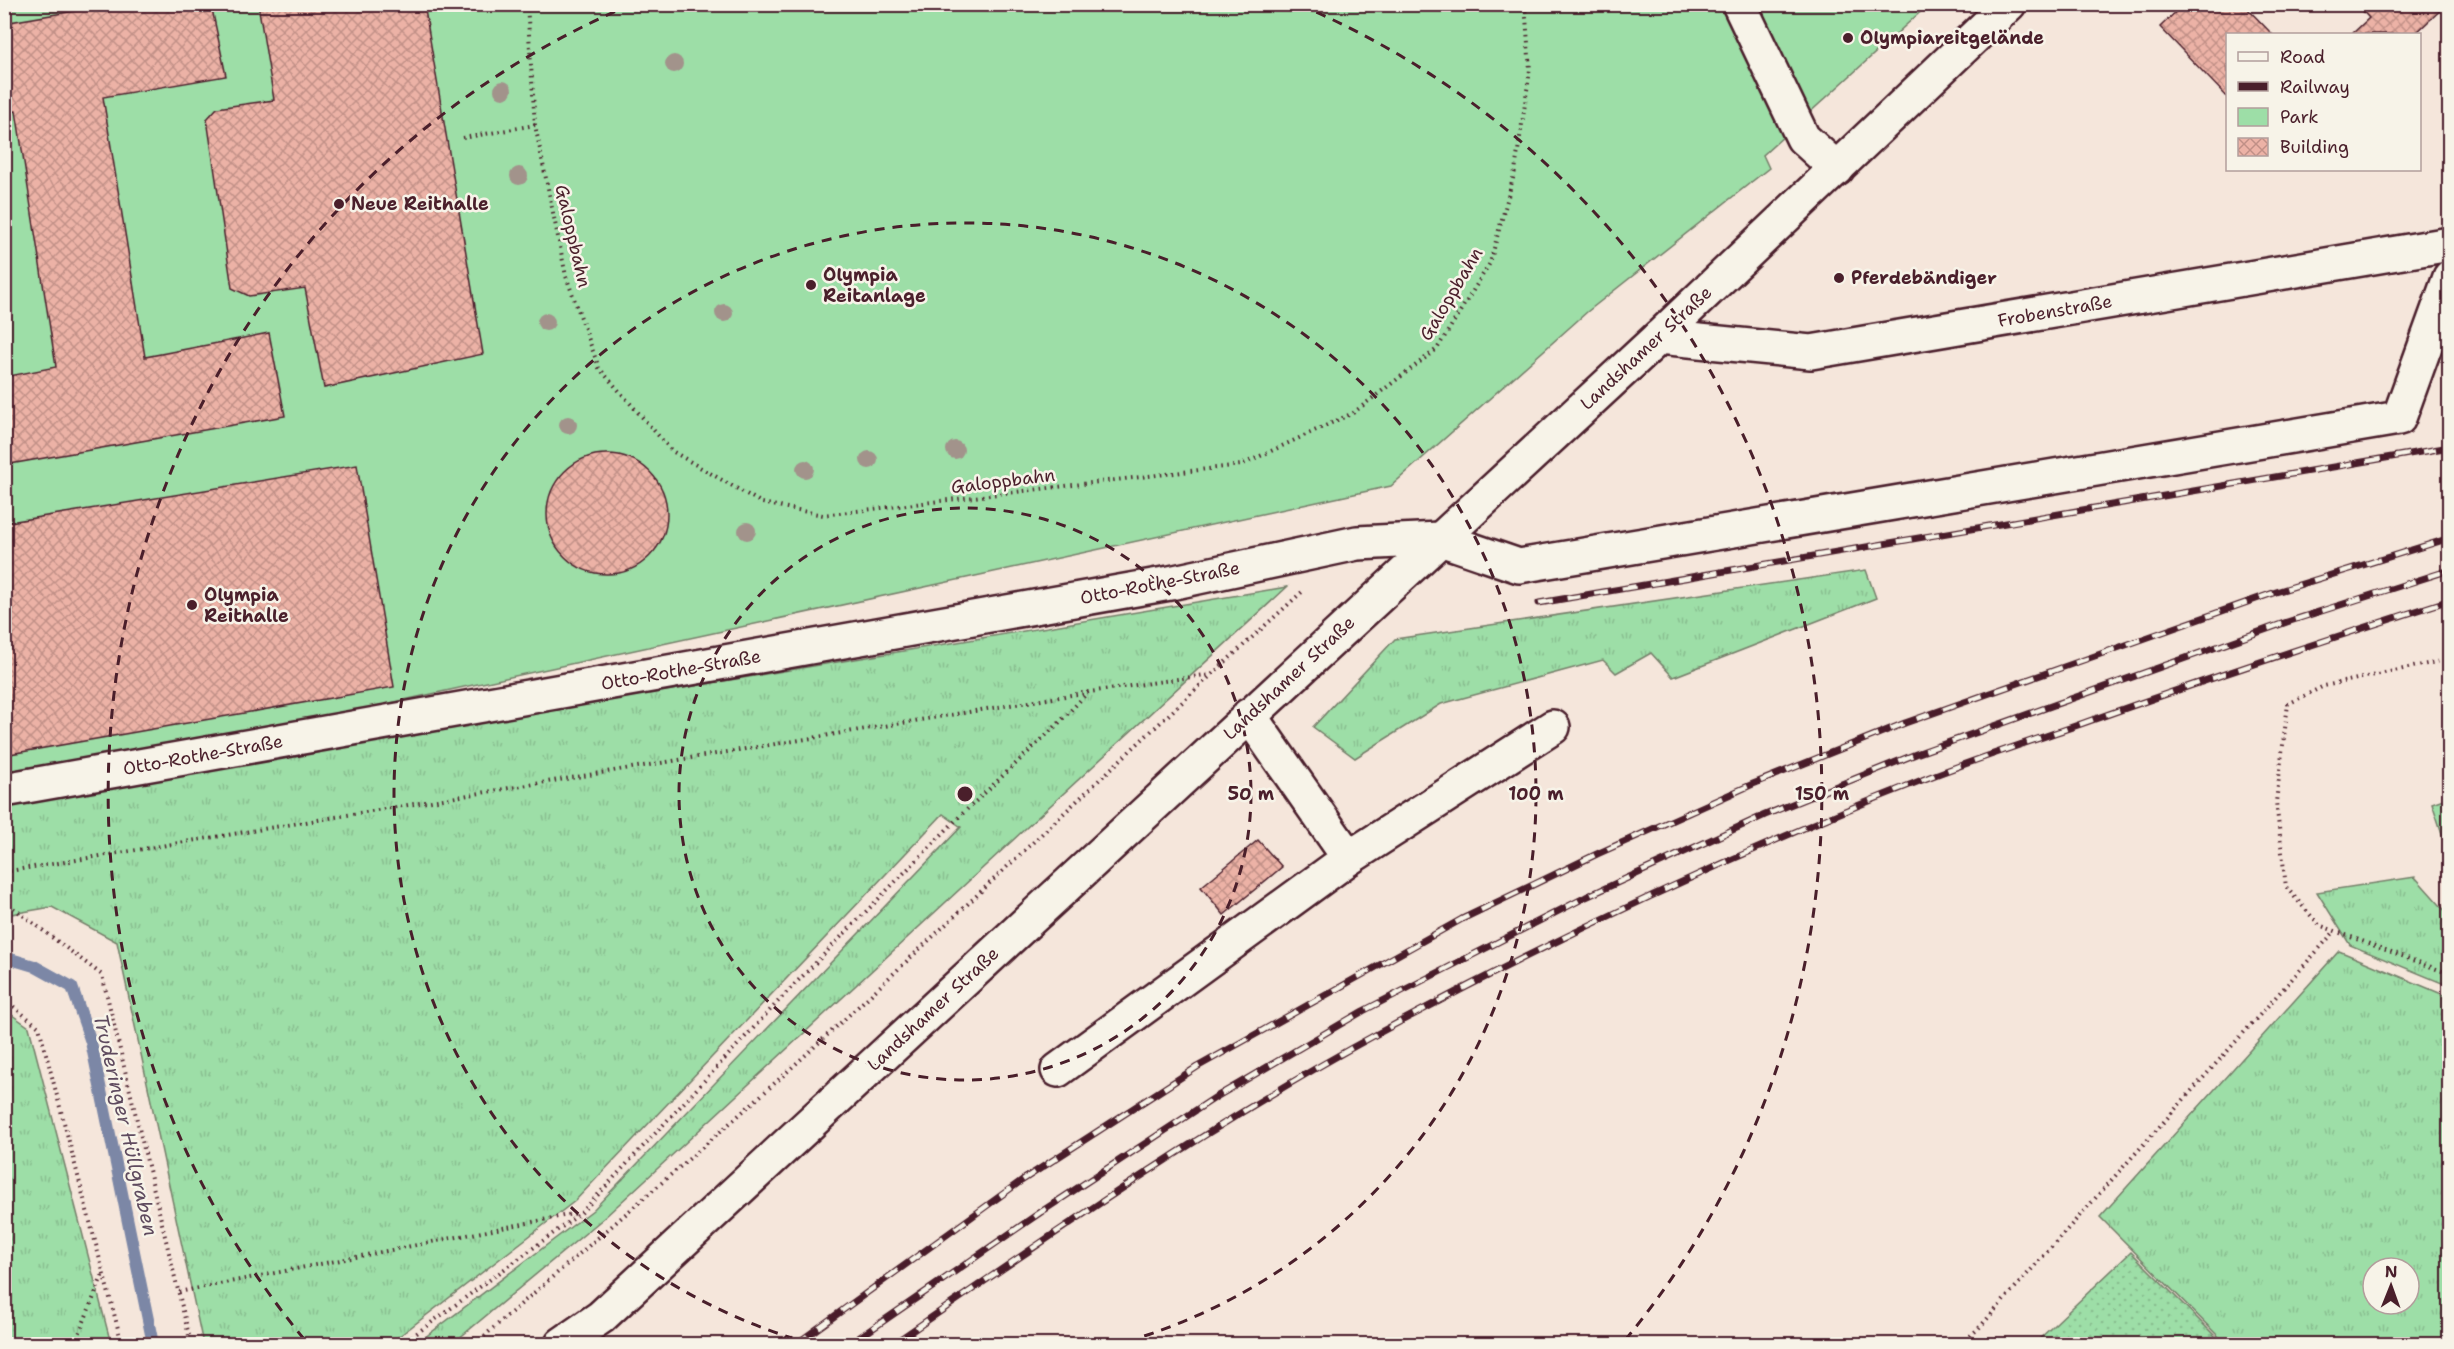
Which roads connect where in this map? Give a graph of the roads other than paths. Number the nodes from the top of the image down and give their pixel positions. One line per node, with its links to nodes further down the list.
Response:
1 (1739, 4): 3 (street)
2 (2009, 4): 3 (street, Landshamer Straße)
3 (1837, 170): 6 (street, Landshamer Straße)
4 (2450, 244): 6 (street, Frobenstraße)
5 (2450, 277): 7 (street)
6 (1659, 337): 7 (street, Landshamer Straße)
7 (1440, 539): 8 (street, Landshamer Straße); 10 (street, Otto-Rothe-Straße)
8 (1249, 715): 11 (street); 13 (street, Landshamer Straße)
9 (1553, 727): 11 (street)
10 (4, 790)
11 (1349, 858): 12 (street)
12 (1058, 1070)
13 (562, 1344)

